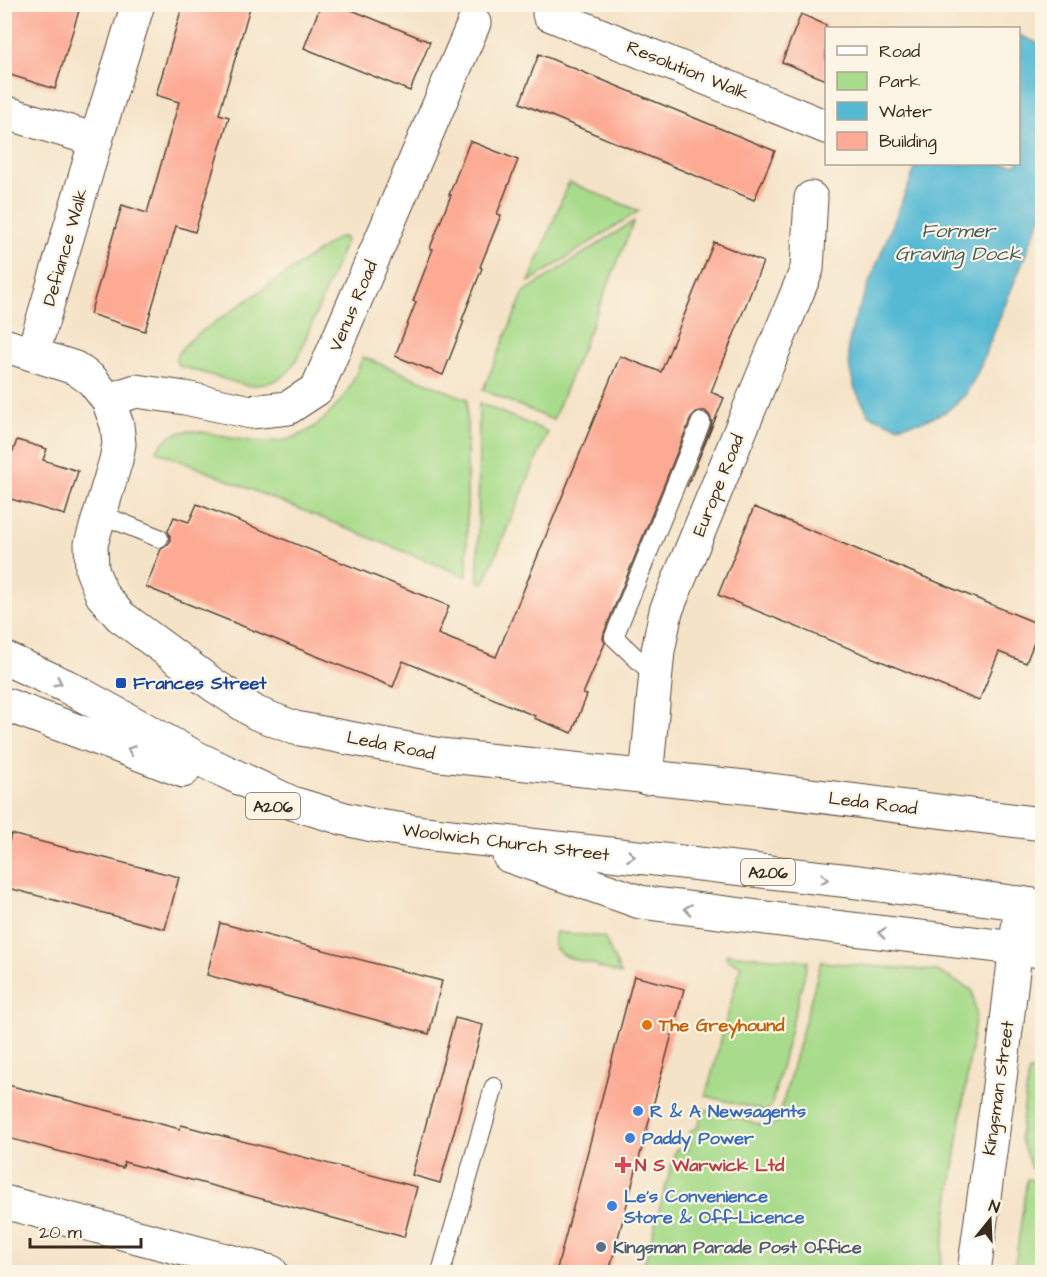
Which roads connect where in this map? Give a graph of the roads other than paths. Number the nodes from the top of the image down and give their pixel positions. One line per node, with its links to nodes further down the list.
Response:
1 (138, 4): 6 (street, Defiance Walk)
2 (549, 14): 5 (street, Resolution Walk)
3 (474, 23): 9 (street, Venus Road)
4 (4, 112): 6 (street)
5 (825, 127)
6 (96, 140): 8 (street, Defiance Walk)
7 (811, 198): 14 (street, Europe Road)
8 (19, 349): 9 (street, Leda Road)
9 (108, 400): 11 (street, Leda Road)
10 (701, 422): 14 (lane)
11 (100, 514): 12 (lane); 16 (street, Leda Road)
12 (159, 538)
13 (4, 658): 18 (street, Woolwich Church Street / A206, one-way to 18)
14 (656, 676): 16 (street, Europe Road)
15 (4, 704): 19 (street, Woolwich Church Street / A206, one-way to 15)
16 (646, 778): 17 (street, Leda Road)
17 (1042, 824)
18 (1032, 904): 19 (street, Kingsman Street)
19 (1029, 950): 24 (street, Kingsman Street)
20 (494, 1087): 23 (lane)
21 (4, 1202): 22 (street)
22 (271, 1272)
23 (441, 1272)
24 (974, 1272)

